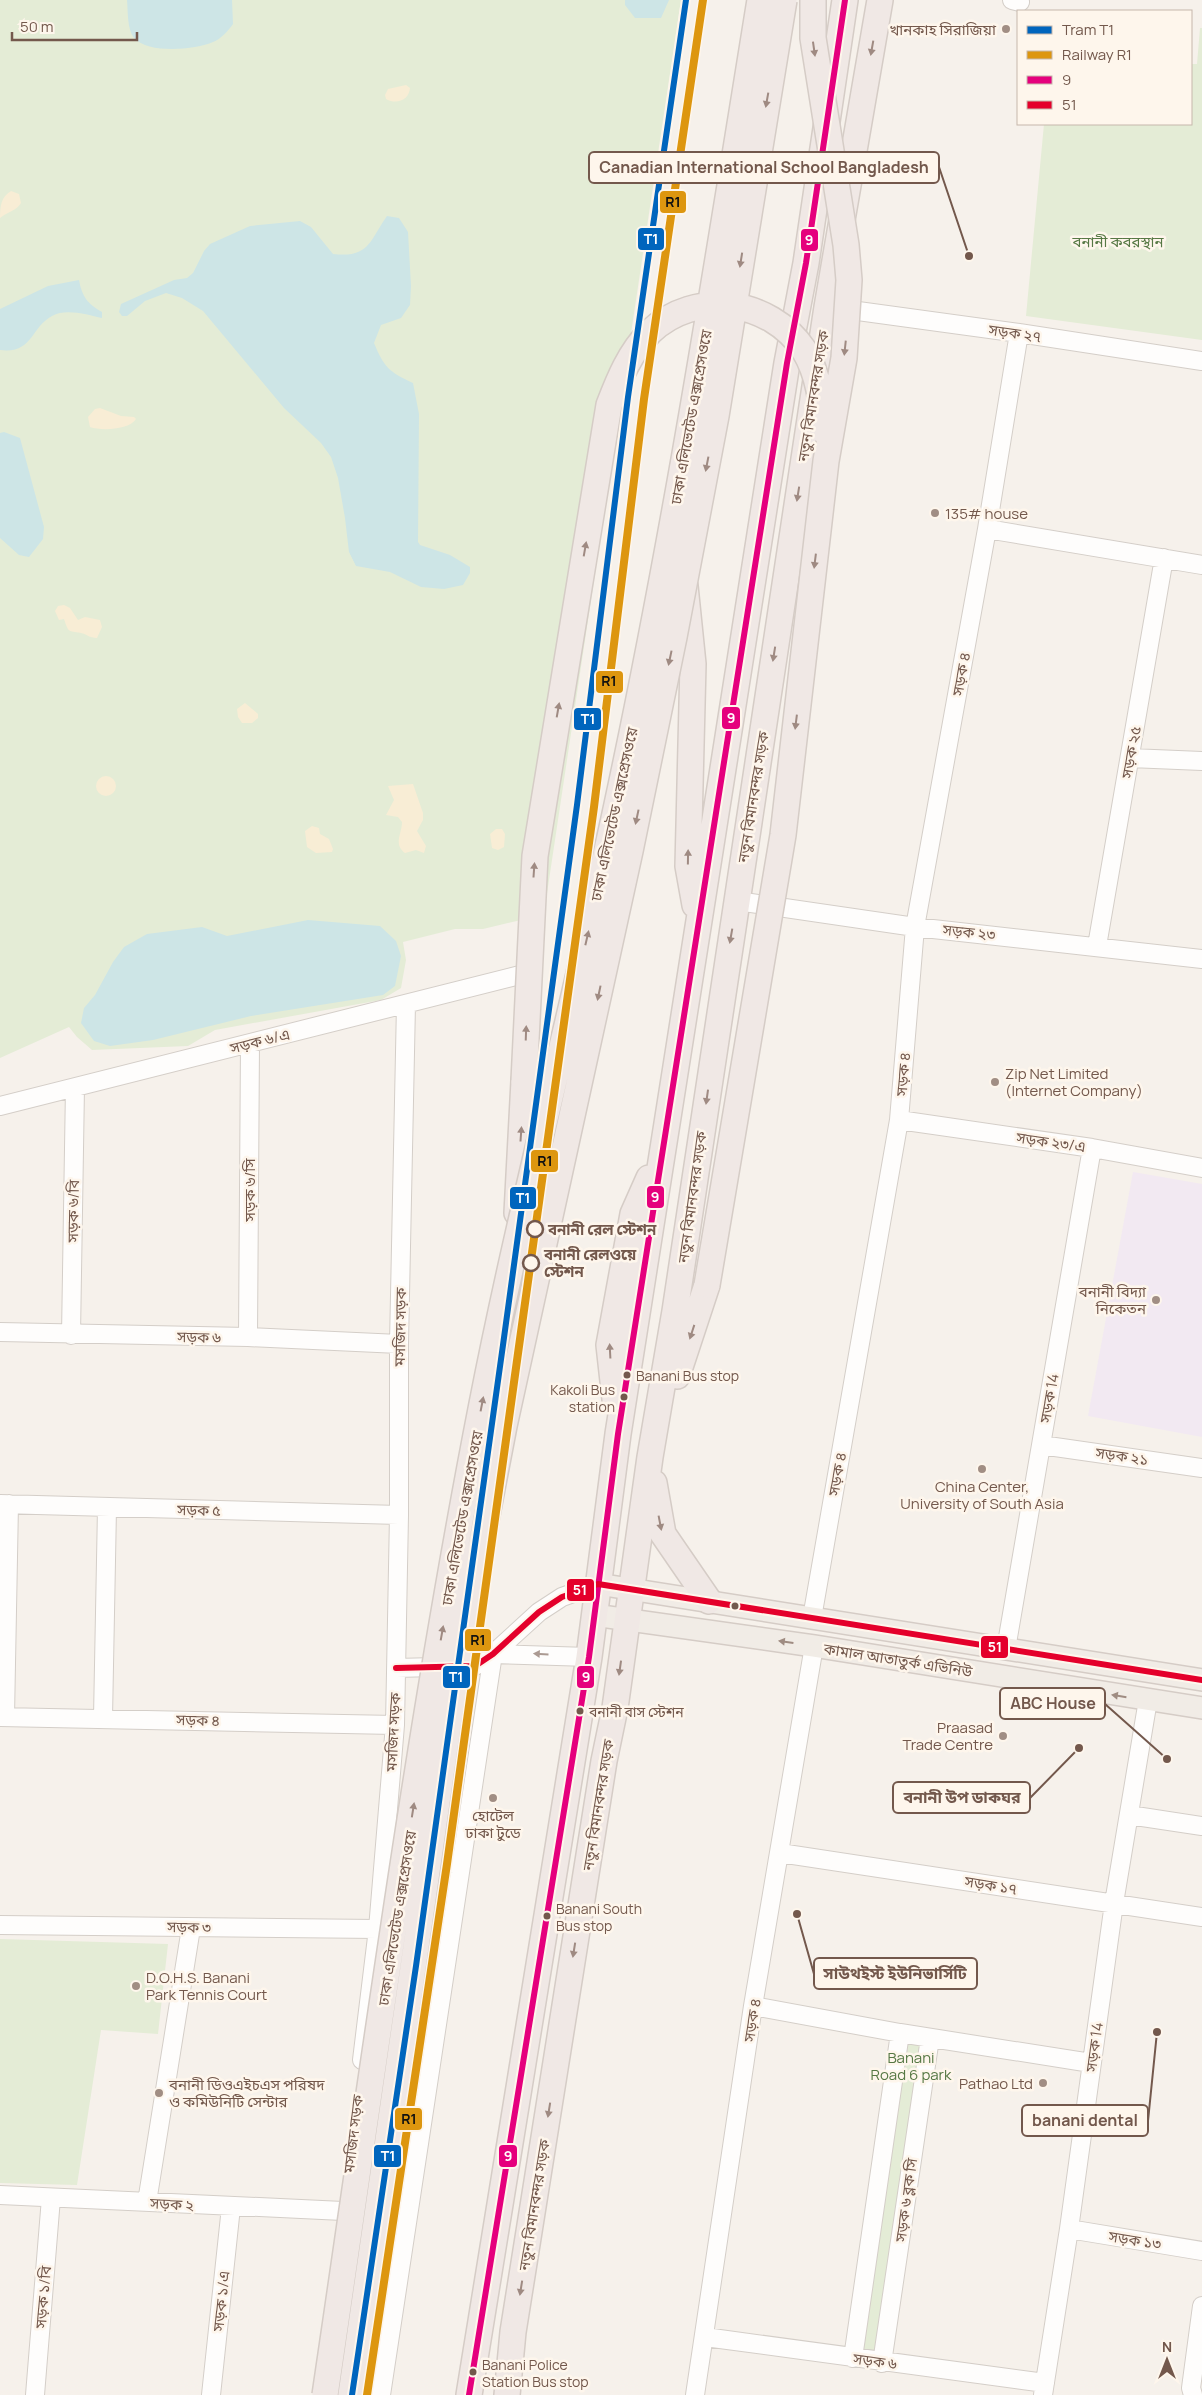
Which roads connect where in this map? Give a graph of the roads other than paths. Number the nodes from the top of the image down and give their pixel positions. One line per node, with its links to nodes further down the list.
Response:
1 (749, 0): 18 (highway, one-way to 1)
2 (760, 0): 30 (highway, ঢাকা এলিভেটেড এক্সপ্রেসওয়ে, one-way to 2, bridge)
3 (784, 0): 88 (highway, ঢাকা এলিভেটেড এক্সপ্রেসওয়ে, one-way to 88, bridge)
4 (812, 0): 11 (highway, one-way to 11, bridge)
5 (844, 0): 7 (highway, নতুন বিমানবন্দর সড়ক)
6 (880, 0): 8 (highway, নতুন বিমানবন্দর সড়ক, one-way to 8)
7 (798, 302): 8 (highway); 18 (highway, নতুন বিমানবন্দর সড়ক)
8 (827, 307): 9 (street, সড়ক ২৭); 17 (highway, নতুন বিমানবন্দর সড়ক, one-way to 17)
9 (1019, 333): 10 (street, সড়ক ২৭); 12 (street, সড়ক ৪)
10 (1202, 362)
11 (826, 461): 30 (highway, one-way to 11, bridge); 36 (highway, one-way to 36, bridge)
12 (987, 529): 13 (street); 19 (street, সড়ক ৪)
13 (1164, 558): 14 (street); 15 (street, সড়ক ২৫)
14 (1202, 565)
15 (1130, 758): 16 (street); 20 (street, সড়ক ২৫)
16 (1202, 761)
17 (737, 901): 19 (street, সড়ক ২৩); 36 (highway, নতুন বিমানবন্দর সড়ক, one-way to 36)
18 (699, 922): 41 (highway, নতুন বিমানবন্দর সড়ক, one-way to 18)
19 (915, 926): 20 (street, সড়ক ২৩); 27 (street, সড়ক ৪)
20 (1097, 946): 21 (street, সড়ক ২৩)
21 (1202, 959)
22 (520, 975): 23 (street, সড়ক ৬/এ)
23 (406, 1004): 24 (street, সড়ক ৬/এ); 34 (street, মসজিদ সড়ক)
24 (250, 1043): 25 (street, সড়ক ৬/এ); 33 (street, সড়ক ৬/সি)
25 (75, 1087): 26 (street, সড়ক ৬/এ); 32 (street, সড়ক ৬/বি)
26 (0, 1106)
27 (899, 1120): 28 (street, সড়ক ২৩/এ); 45 (street, সড়ক ৪)
28 (1092, 1148): 29 (street, সড়ক ২৩/এ); 35 (street, সড়ক 14)
29 (1202, 1168)
30 (516, 1235): 87 (highway, ঢাকা এলিভেটেড এক্সপ্রেসওয়ে, one-way to 30, bridge)
31 (0, 1332): 32 (street, সড়ক ৬)
32 (71, 1335): 33 (street, সড়ক ৬)
33 (248, 1338): 34 (street, সড়ক ৬)
34 (399, 1344): 40 (street, মসজিদ সড়ক)
35 (1041, 1445): 37 (street, সড়ক ২১); 48 (street, সড়ক 14)
36 (650, 1457): 42 (highway, নতুন বিমানবন্দর সড়ক); 43 (highway, one-way to 43)
37 (1202, 1468)
38 (4, 1504): 39 (street, সড়ক ৫); 55 (street)
39 (108, 1508): 40 (street, সড়ক ৫); 56 (street)
40 (399, 1515): 51 (street, মসজিদ সড়ক)
41 (598, 1584): 42 (main road, কামাল আতাতুর্ক এভিনিউ); 44 (highway, নতুন বিমানবন্দর সড়ক); 49 (street)
42 (632, 1588): 43 (main road, কামাল আতাতুর্ক এভিনিউ); 46 (highway, নতুন বিমানবন্দর সড়ক)
43 (709, 1600): 45 (main road, কামাল আতাতুর্ক এভিনিউ)
44 (594, 1615): 46 (main road, কামাল আতাতুর্ক এভিনিউ); 50 (highway, নতুন বিমানবন্দর সড়ক)
45 (812, 1618): 48 (main road, কামাল আতাতুর্ক এভিনিউ)
46 (626, 1620): 47 (main road, কামাল আতাতুর্ক এভিনিউ, one-way to 46); 91 (highway, নতুন বিমানবন্দর সড়ক, one-way to 91)
47 (814, 1646): 53 (main road, কামাল আতাতুর্ক এভিনিউ, one-way to 47); 60 (street, সড়ক ৪)
48 (1006, 1649): 52 (main road, কামাল আতাতুর্ক এভিনিউ)
49 (493, 1654): 50 (street, one-way to 49); 51 (street); 62 (street)
50 (589, 1656): 90 (highway, নতুন বিমানবন্দর সড়ক)
51 (396, 1668): 57 (street, মসজিদ সড়ক)
52 (1202, 1680)
53 (1148, 1700): 54 (main road, কামাল আতাতুর্ক এভিনিউ); 58 (street, সড়ক 14)
54 (1202, 1708)
55 (2, 1717): 56 (street, সড়ক ৪)
56 (103, 1718): 57 (street, সড়ক ৪)
57 (395, 1725): 67 (street, মসজিদ সড়ক)
58 (1129, 1814): 59 (street); 63 (street, সড়ক 14)
59 (1202, 1826)
60 (780, 1853): 63 (street, সড়ক ১৭); 68 (street, সড়ক ৪)
61 (422, 1861): 62 (street)
62 (461, 1864): 89 (street)
63 (1114, 1903): 64 (street, সড়ক ১৭); 71 (street, সড়ক 14)
64 (1202, 1917)
65 (0, 1925): 66 (street, সড়ক ৩)
66 (192, 1928): 67 (street, সড়ক ৩); 74 (street)
67 (378, 1929): 76 (street, মসজিদ সড়ক)
68 (753, 2006): 69 (street); 80 (street, সড়ক ৪)
69 (900, 2033): 70 (street); 81 (street)
70 (930, 2038): 71 (street); 82 (street, সড়ক ৬ ব্লক সি)
71 (1091, 2063): 77 (street, সড়ক 14)
72 (0, 2195): 73 (street, সড়ক ২)
73 (51, 2198): 74 (street, সড়ক ২); 84 (street, সড়ক ১/বি)
74 (147, 2202): 75 (street, সড়ক ২)
75 (231, 2207): 76 (street, সড়ক ২); 85 (street, সড়ক ১/এ)
76 (344, 2211): 86 (street, মসজিদ সড়ক)
77 (1069, 2229): 78 (street, সড়ক ১৩); 83 (street, সড়ক 14)
78 (1202, 2251)
79 (1202, 2306): 93 (street)
80 (705, 2337): 81 (street, সড়ক ৬); 92 (street, সড়ক ৪)
81 (853, 2358): 82 (street, সড়ক ৬)
82 (882, 2363): 83 (street, সড়ক ৬)
83 (1044, 2389)
84 (35, 2395)
85 (211, 2395)
86 (318, 2395)
87 (326, 2395)
88 (351, 2395)
89 (381, 2395)
90 (469, 2395)
91 (506, 2395)
92 (696, 2395)
93 (1193, 2395)

